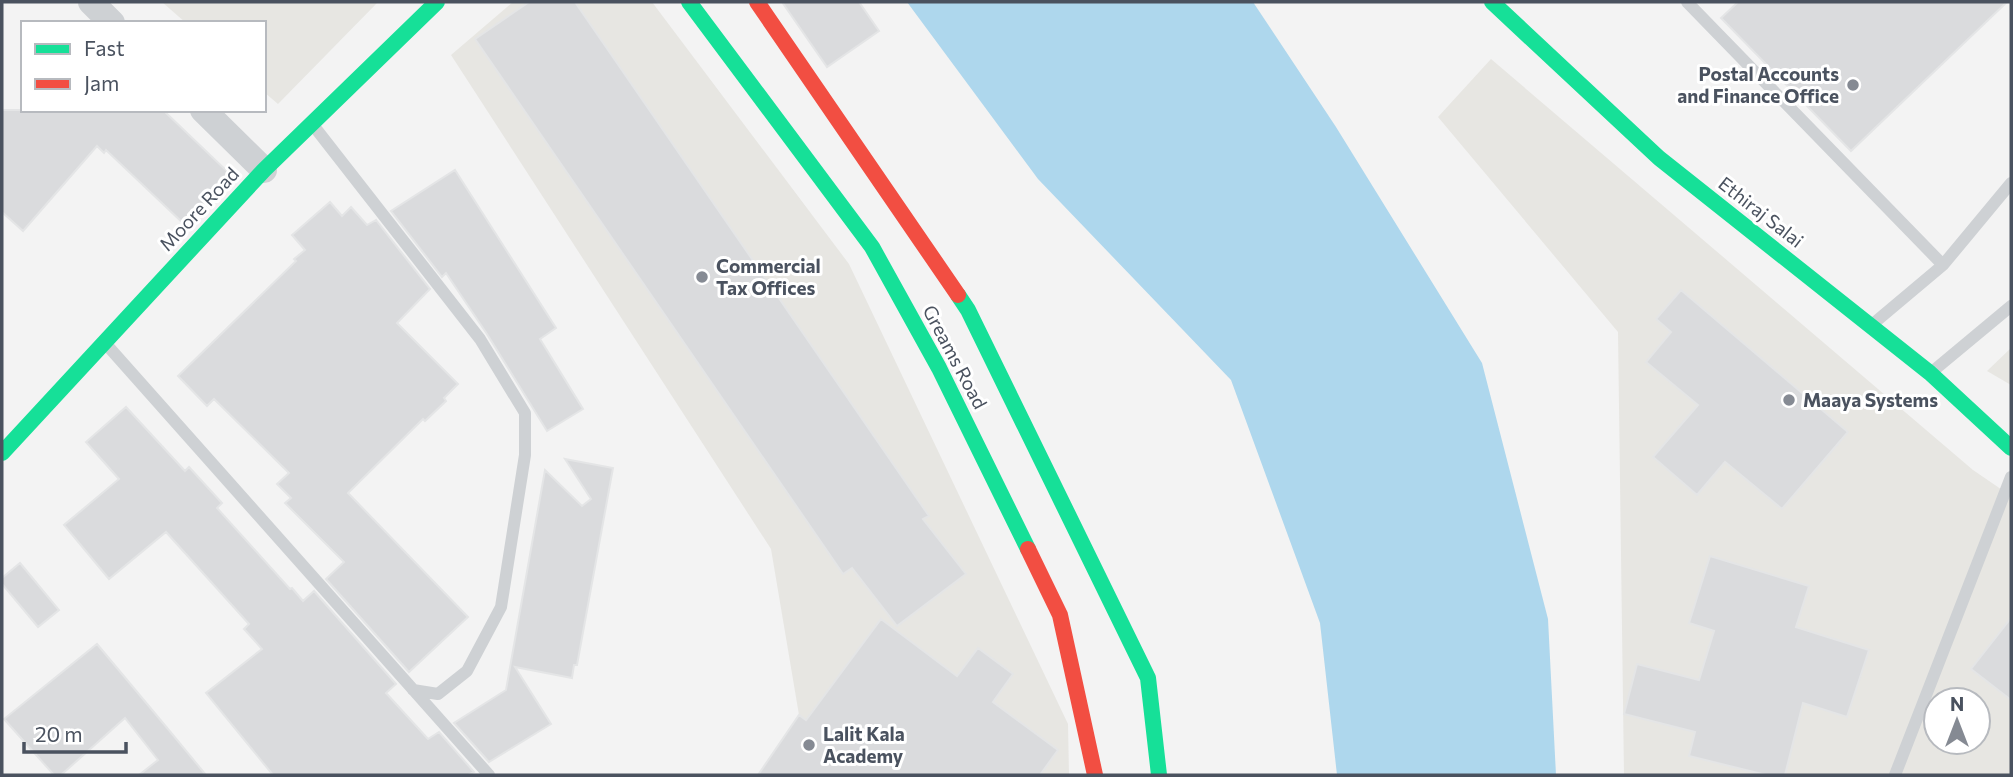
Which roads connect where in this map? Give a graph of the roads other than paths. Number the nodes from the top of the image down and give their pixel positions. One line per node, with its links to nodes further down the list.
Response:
1 (91, 2): 7 (street)
2 (437, 2): 9 (main road, Moore Road)
3 (689, 2): 22 (main road, Greams Road)
4 (757, 2): 23 (main road, Greams Road)
5 (1492, 2): 14 (main road, Ethiraj Salai)
6 (1686, 2): 12 (lane)
7 (111, 21)
8 (205, 112): 10 (street)
9 (312, 124): 10 (main road, Moore Road); 20 (lane)
10 (264, 170): 15 (main road, Moore Road)
11 (2011, 183): 12 (lane)
12 (1943, 265): 14 (lane)
13 (2011, 306): 16 (lane)
14 (1871, 326): 16 (main road, Ethiraj Salai)
15 (104, 342): 17 (main road, Moore Road); 20 (lane)
16 (1930, 373): 18 (main road, Ethiraj Salai)
17 (5, 442)
18 (2011, 447)
19 (2011, 477): 24 (lane)
20 (413, 690): 21 (lane)
21 (489, 775)
22 (1095, 775)
23 (1159, 775)
24 (1895, 775)

